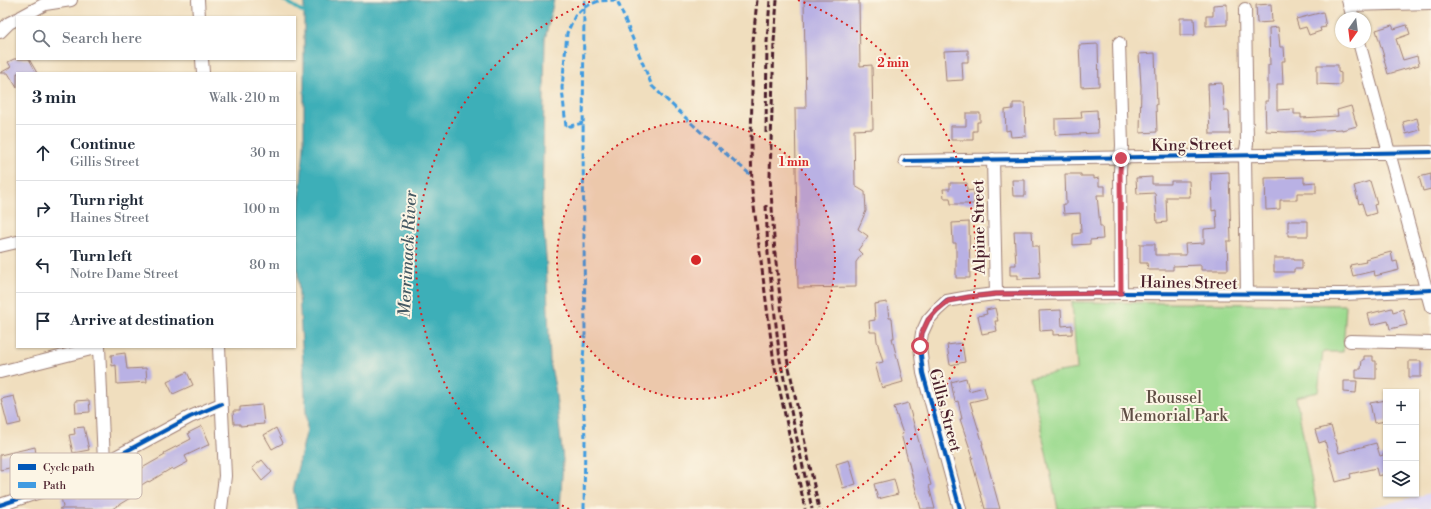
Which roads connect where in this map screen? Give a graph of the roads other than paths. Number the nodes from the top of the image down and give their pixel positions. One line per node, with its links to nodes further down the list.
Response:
1 (70, 0): 6 (street)
2 (198, 0): 7 (street)
3 (1349, 3): 4 (street)
4 (1431, 3)
5 (1245, 9): 16 (street)
6 (23, 16)
7 (199, 16)
8 (16, 20): 9 (street)
9 (0, 32)
10 (1119, 43): 17 (street)
11 (1361, 48): 14 (street)
12 (202, 60): 13 (street)
13 (203, 72)
14 (1389, 152): 15 (street, King Street); 16 (street, King Street); 22 (street)
15 (1431, 152)
16 (1245, 155): 17 (street, King Street); 25 (street)
17 (1121, 158): 18 (street, King Street); 23 (street)
18 (993, 159): 19 (street, King Street); 24 (street, Alpine Street)
19 (905, 161)
20 (16, 242): 21 (street)
21 (0, 246)
22 (1429, 290): 25 (street, Haines Street); 27 (street)
23 (1121, 293): 24 (street, Haines Street); 25 (street, Haines Street)
24 (996, 294): 26 (street, Haines Street)
25 (1247, 294)
26 (948, 301): 40 (street, Gillis Street)
27 (1431, 307)
28 (1350, 341): 29 (street)
29 (1431, 343)
30 (95, 348): 33 (street)
31 (99, 348): 35 (street)
32 (219, 348): 34 (street)
33 (0, 372)
34 (221, 404): 36 (street); 39 (street)
35 (104, 453)
36 (122, 453)
37 (18, 499): 38 (street)
38 (0, 505)
39 (221, 509)
40 (960, 509)

